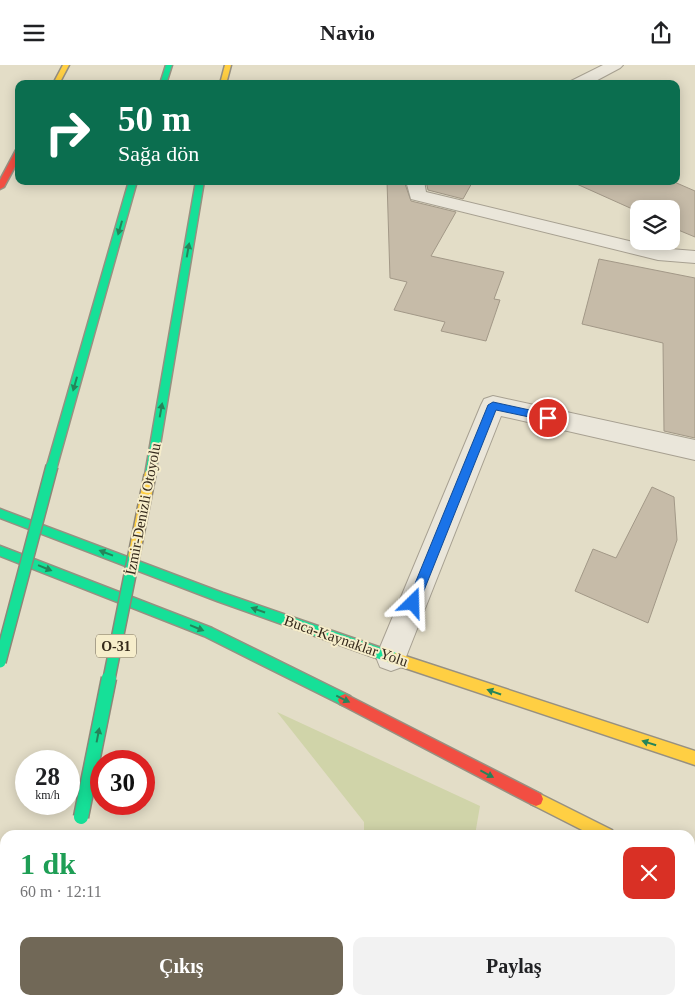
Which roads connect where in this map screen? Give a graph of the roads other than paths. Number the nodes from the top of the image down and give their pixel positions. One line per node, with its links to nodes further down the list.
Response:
1 (66, 65): 5 (main road)
2 (168, 65): 6 (main road)
3 (228, 65): 7 (main road)
4 (615, 65): 8 (street)
5 (58, 80)
6 (164, 80)
7 (224, 80)
8 (585, 80)
9 (15, 159): 13 (main road)
10 (132, 185): 19 (main road, one-way to 19, bridge)
11 (199, 185): 21 (main road, İzmir-Denizli Otoyolu / O-31, one-way to 11, bridge)
12 (416, 185): 14 (street)
13 (0, 187)
14 (695, 257)
15 (695, 450): 18 (street)
16 (0, 513): 18 (main road, Buca-Kaynaklar Yolu, one-way to 16)
17 (0, 551): 22 (main road, one-way to 22)
18 (391, 657): 20 (main road, Buca-Kaynaklar Yolu, one-way to 18)
19 (0, 662)
20 (695, 758)
21 (80, 822)
22 (596, 830)

